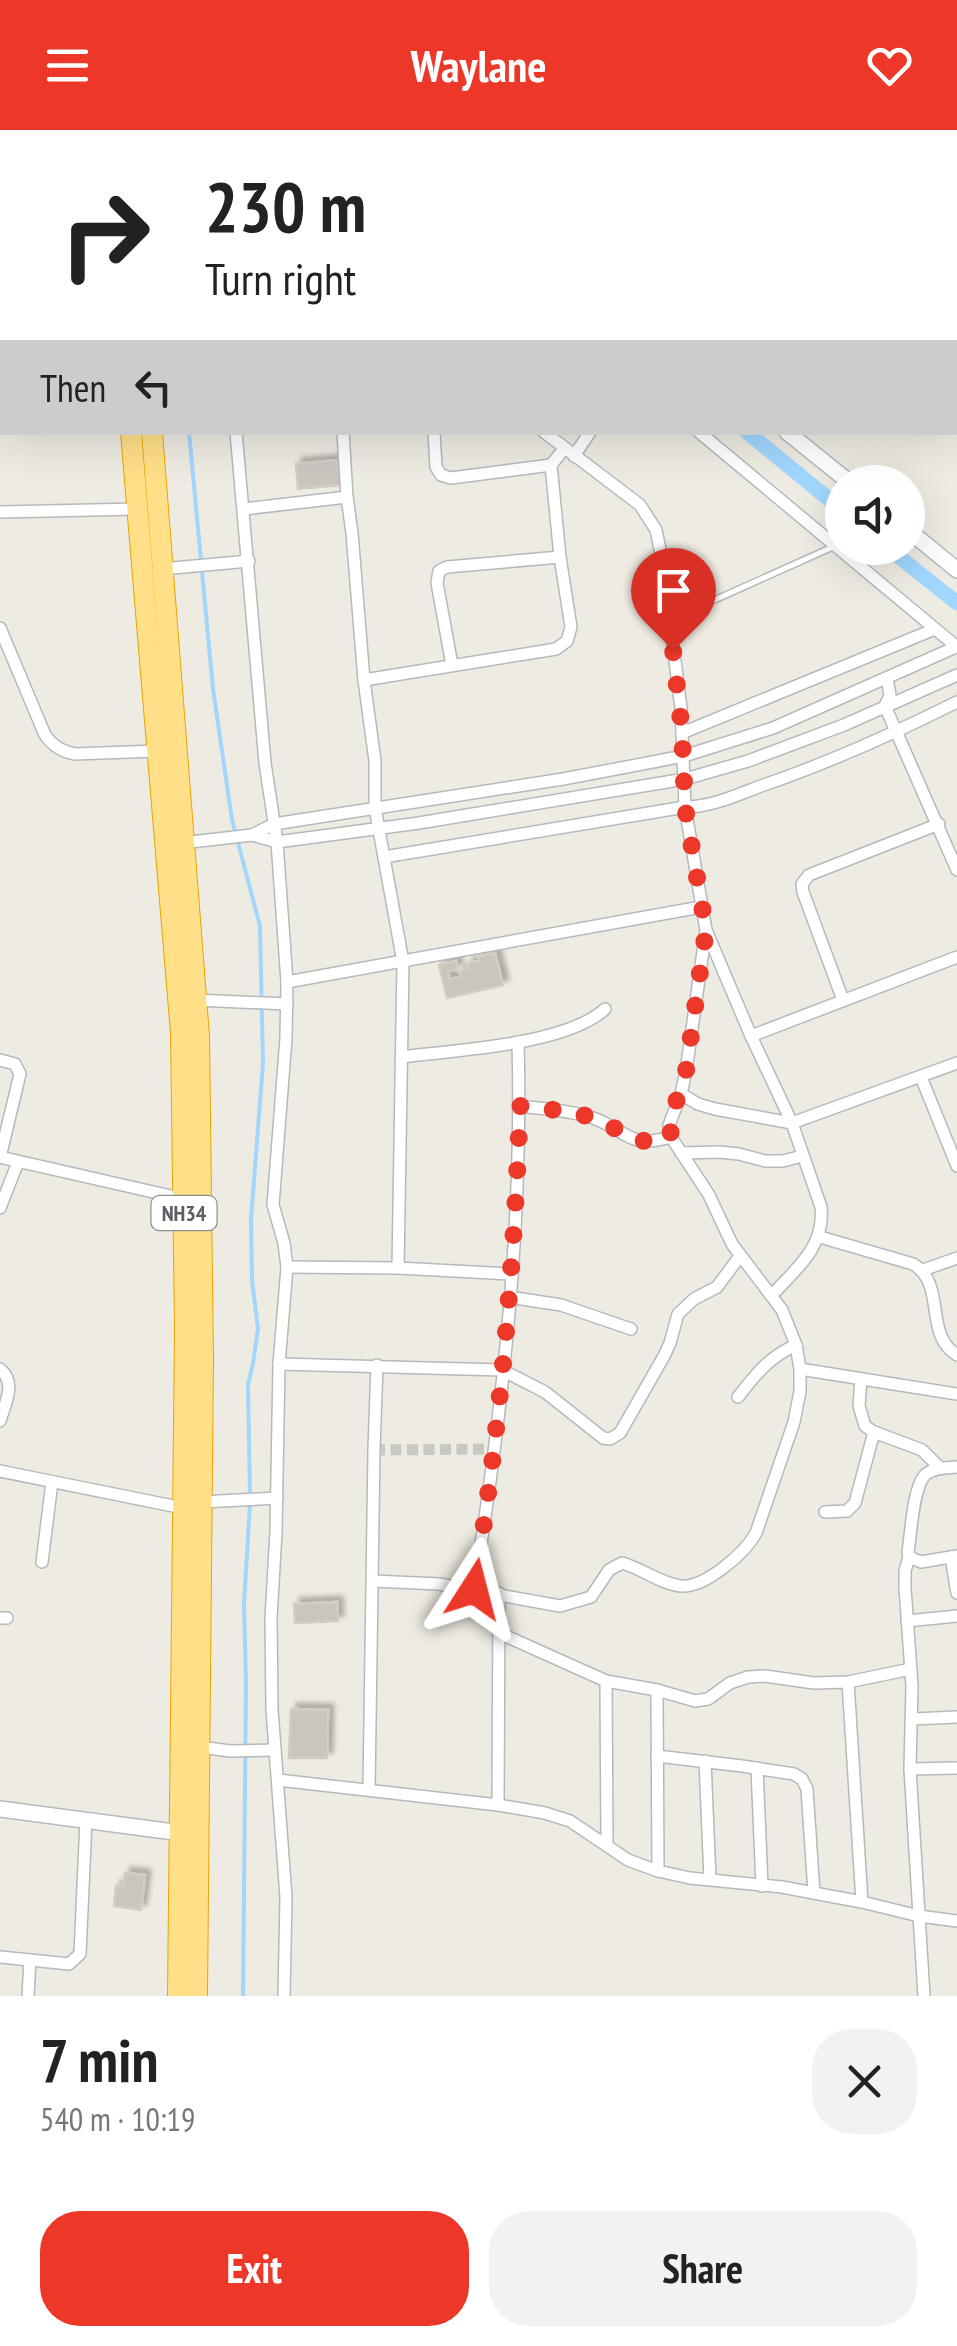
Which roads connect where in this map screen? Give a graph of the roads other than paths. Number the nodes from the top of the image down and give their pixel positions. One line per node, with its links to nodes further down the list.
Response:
1 (131, 435): 14 (highway, NH34)
2 (152, 435): 23 (highway, NH34)
3 (236, 435): 15 (street)
4 (343, 435): 13 (street)
5 (434, 435): 11 (street)
6 (548, 435): 10 (street)
7 (587, 435): 10 (street)
8 (703, 435): 17 (street)
9 (791, 435): 12 (street)
10 (569, 452): 11 (street); 25 (street)
11 (551, 465): 20 (street)
12 (828, 465)
13 (347, 497): 15 (street); 34 (street)
14 (138, 508): 16 (street); 39 (highway, NH34)
15 (244, 509): 21 (street)
16 (0, 512)
17 (825, 538)
18 (925, 544): 24 (street)
19 (825, 550): 25 (lane)
20 (560, 556): 29 (street); 29 (street)
21 (249, 561): 23 (street); 44 (street)
22 (858, 565): 27 (street)
23 (162, 569): 49 (highway, NH34)
24 (957, 570)
25 (669, 620): 37 (street)
26 (0, 628): 30 (street)
27 (935, 629): 28 (street); 37 (street)
28 (956, 647): 33 (street)
29 (452, 665): 34 (street)
30 (16, 666): 31 (street); 39 (street)
31 (0, 672)
32 (957, 675): 36 (street)
33 (887, 678): 36 (street); 40 (street)
34 (364, 680): 43 (street)
35 (957, 702): 38 (street)
36 (885, 706): 38 (street); 41 (street)
37 (682, 732): 40 (street)
38 (897, 732): 42 (street); 45 (street)
39 (156, 750): 76 (highway, NH34)
40 (684, 756): 41 (street); 43 (street)
41 (685, 779): 42 (street); 46 (street)
42 (685, 807): 50 (street); 52 (street)
43 (375, 808): 44 (street); 46 (street)
44 (274, 824): 47 (street); 48 (street)
45 (939, 824): 51 (street); 58 (street)
46 (379, 828): 48 (street); 50 (street)
47 (252, 835): 48 (street); 49 (street)
48 (277, 842): 56 (street)
49 (182, 843): 57 (highway, NH34)
50 (384, 857): 55 (street)
51 (957, 870)
52 (701, 908): 53 (street); 55 (street)
53 (706, 930): 61 (street); 67 (street)
54 (957, 957): 58 (street)
55 (403, 962): 56 (street); 63 (street)
56 (287, 982): 59 (street)
57 (196, 1000): 59 (street); 105 (highway, NH34)
58 (842, 1000): 61 (street)
59 (287, 1004): 81 (street)
60 (605, 1009): 62 (street)
61 (750, 1036): 69 (street)
62 (518, 1042): 63 (street); 68 (street)
63 (401, 1057): 82 (street)
64 (0, 1060): 73 (street)
65 (957, 1063): 66 (street)
66 (921, 1078): 69 (street); 75 (street)
67 (681, 1094): 69 (street); 70 (street)
68 (520, 1106): 70 (street); 84 (street)
69 (792, 1124): 72 (street)
70 (671, 1137): 71 (street)
71 (681, 1153): 72 (street); 79 (street)
72 (802, 1156): 78 (street)
73 (0, 1157): 74 (street)
74 (18, 1162): 76 (street); 77 (street)
75 (957, 1166)
76 (184, 1200): 105 (highway, NH34)
77 (0, 1208)
78 (820, 1236): 83 (street); 85 (street)
79 (740, 1256): 85 (street); 94 (street)
80 (957, 1258): 83 (street)
81 (288, 1267): 82 (street); 90 (street)
82 (398, 1268): 84 (street)
83 (923, 1270): 89 (street)
84 (511, 1274): 86 (street)
85 (772, 1295): 88 (street)
86 (509, 1298): 87 (street); 94 (street)
87 (631, 1329)
88 (796, 1345): 93 (street); 97 (street)
89 (957, 1356)
90 (279, 1364): 91 (street); 104 (street)
91 (377, 1366): 94 (street); 110 (street)
92 (0, 1368): 98 (street)
93 (800, 1369): 95 (street); 113 (street)
94 (502, 1370): 111 (street)
95 (861, 1378): 96 (street); 99 (street)
96 (957, 1394)
97 (738, 1397)
98 (0, 1421)
99 (874, 1432): 101 (street); 106 (street)
100 (957, 1467): 101 (street)
101 (940, 1468): 107 (street)
102 (0, 1472): 103 (street)
103 (52, 1482): 105 (street); 109 (street)
104 (276, 1498): 105 (street); 124 (street)
105 (192, 1505): 123 (highway, NH34); 135 (highway, NH34)
106 (824, 1512)
107 (909, 1557): 108 (street); 115 (street)
108 (954, 1557): 112 (street)
109 (42, 1562)
110 (373, 1581): 111 (street); 131 (street)
111 (474, 1589): 113 (street)
112 (957, 1593)
113 (499, 1594): 116 (street)
114 (957, 1616): 115 (street)
115 (907, 1621): 117 (street)
116 (499, 1633): 118 (street); 132 (street)
117 (910, 1669): 119 (street); 121 (street)
118 (606, 1681): 120 (street); 136 (street)
119 (848, 1682): 120 (street); 141 (street)
120 (657, 1690): 125 (street)
121 (913, 1718): 122 (street); 129 (street)
122 (957, 1718)
123 (200, 1748): 124 (street); 135 (highway, NH34)
124 (275, 1750): 130 (street)
125 (658, 1756): 126 (street); 137 (street)
126 (704, 1762): 127 (street); 138 (street)
127 (757, 1768): 139 (street); 140 (street)
128 (957, 1768): 129 (street)
129 (910, 1769): 142 (street)
130 (278, 1780): 131 (street); 149 (street)
131 (369, 1790): 132 (street)
132 (498, 1804): 136 (street)
133 (0, 1809): 134 (street)
134 (86, 1820): 135 (street); 145 (street)
135 (190, 1834): 147 (highway, NH34); 148 (highway, NH34)
136 (607, 1845): 137 (street)
137 (658, 1870): 138 (street)
138 (710, 1880): 139 (street)
139 (762, 1886): 140 (street)
140 (814, 1893): 141 (street)
141 (862, 1902): 142 (street)
142 (919, 1916): 143 (street); 150 (street)
143 (957, 1921)
144 (0, 1957): 145 (street)
145 (30, 1960): 146 (street)
146 (28, 1996)
147 (178, 1996)
148 (197, 1996)
149 (284, 1996)
150 (924, 1996)

